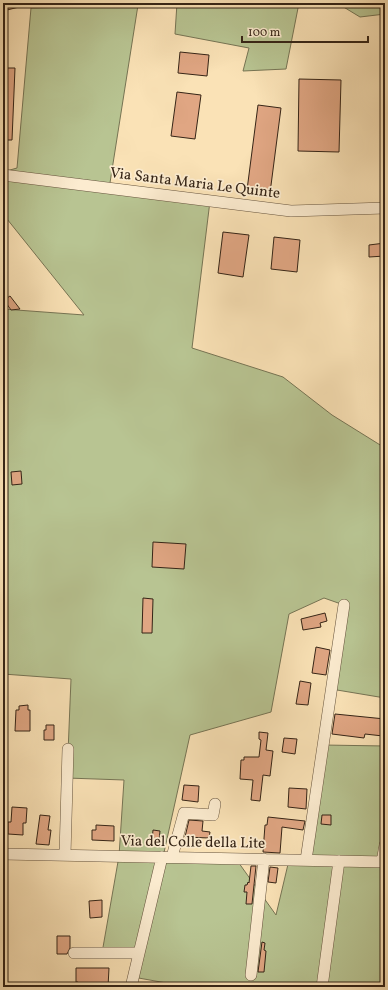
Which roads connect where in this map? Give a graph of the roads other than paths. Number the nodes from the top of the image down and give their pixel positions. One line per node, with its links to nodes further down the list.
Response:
1 (3, 175): 2 (street, Via Santa Maria Le Quinte)
2 (385, 208)
3 (344, 605): 11 (street)
4 (68, 749): 8 (street)
5 (215, 804): 9 (street)
6 (385, 846): 13 (street, Via del Colle della Lite)
7 (3, 854): 8 (street, Via del Colle della Lite)
8 (65, 855): 9 (street, Via del Colle della Lite)
9 (168, 857): 10 (street, Via del Colle della Lite); 15 (street)
10 (264, 859): 11 (street, Via del Colle della Lite); 16 (street)
11 (306, 860): 12 (street, Via del Colle della Lite)
12 (339, 861): 13 (street, Via del Colle della Lite); 18 (street)
13 (384, 862)
14 (74, 953): 15 (street)
15 (139, 953): 17 (street)
16 (251, 975)
17 (131, 987)
18 (322, 987)

